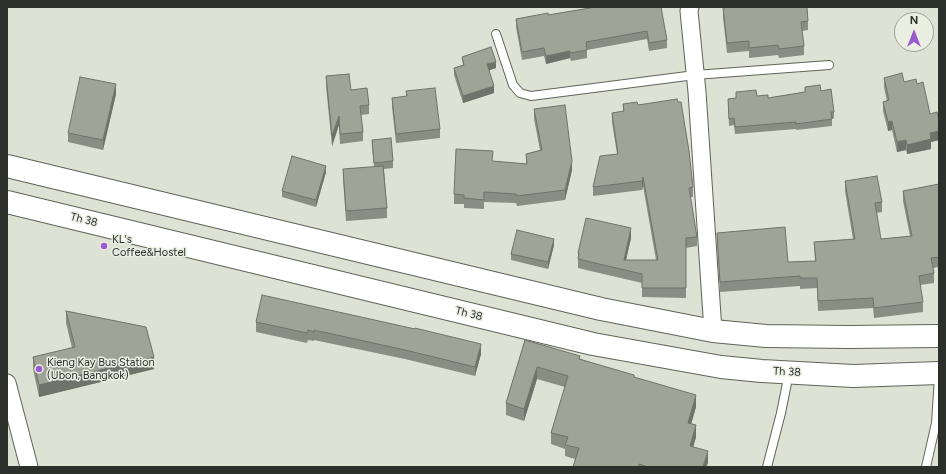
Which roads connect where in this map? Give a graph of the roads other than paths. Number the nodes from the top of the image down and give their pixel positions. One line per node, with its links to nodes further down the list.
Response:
1 (690, 7): 4 (street)
2 (496, 34): 4 (lane)
3 (829, 65): 4 (lane)
4 (695, 75): 7 (street)
5 (7, 166): 7 (street)
6 (7, 202): 10 (street, Th 38)
7 (713, 331): 8 (street)
8 (766, 336): 9 (street); 10 (street)
9 (939, 336)
10 (762, 371): 11 (street, Th 38)
11 (789, 372): 12 (street, Th 38); 16 (lane)
12 (939, 373)
13 (939, 377): 17 (lane)
14 (7, 383): 15 (street)
15 (28, 467)
16 (767, 467)
17 (926, 467)

